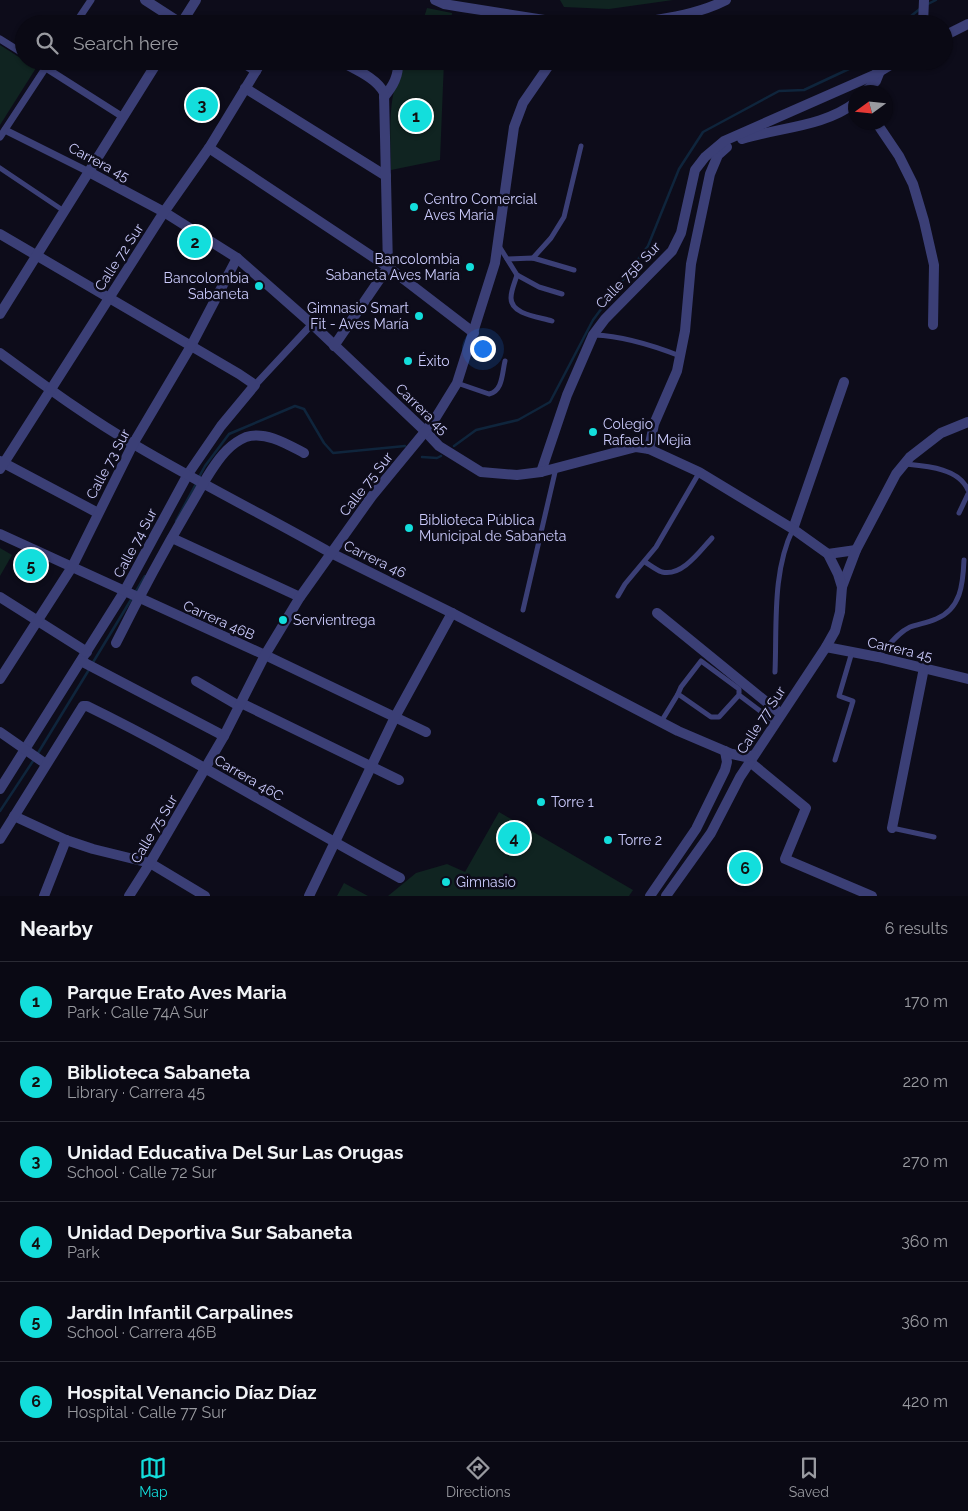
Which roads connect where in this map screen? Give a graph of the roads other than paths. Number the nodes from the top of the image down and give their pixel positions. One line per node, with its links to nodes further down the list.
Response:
1 (91, 0): 6 (street)
2 (145, 0): 7 (street)
3 (196, 0): 8 (street)
4 (435, 0): 9 (street)
5 (726, 0): 10 (street)
6 (81, 15)
7 (168, 15)
8 (187, 15)
9 (508, 15)
10 (680, 15)
11 (968, 24): 12 (street)
12 (953, 32)
13 (0, 39): 14 (street)
14 (15, 48)
15 (44, 70): 28 (street)
16 (56, 70): 27 (street)
17 (152, 70): 27 (street)
18 (355, 70): 25 (street)
19 (398, 70): 25 (street)
20 (546, 70): 39 (street, Calle 75 Sur)
21 (256, 71): 24 (street, Calle 72 Sur)
22 (880, 71): 23 (street); 54 (street, Calle 75B Sur)
23 (872, 85)
24 (245, 88): 32 (street, Calle 72 Sur); 35 (street)
25 (383, 93): 35 (street)
26 (848, 108): 58 (street)
27 (123, 117): 34 (street)
28 (5, 130): 30 (street); 34 (street, Carrera 45)
29 (881, 130): 52 (street)
30 (0, 137)
31 (581, 146): 42 (lane)
32 (209, 148): 37 (street, Calle 72 Sur); 44 (street)
33 (0, 168): 36 (lane)
34 (89, 172): 36 (street); 37 (street, Carrera 45)
35 (386, 176): 44 (street)
36 (64, 211): 40 (street)
37 (164, 212): 41 (street, Carrera 45); 48 (street, Calle 72 Sur)
38 (0, 234): 40 (street)
39 (498, 244): 43 (lane); 53 (street, Calle 75 Sur)
40 (36, 256): 48 (street); 49 (street)
41 (236, 258): 51 (street, Carrera 45); 55 (street, Calle 73 Sur)
42 (533, 258): 43 (lane); 45 (lane)
43 (507, 259): 46 (lane)
44 (388, 267): 53 (street); 56 (street)
45 (574, 270)
46 (517, 275): 47 (lane); 50 (lane)
47 (562, 294)
48 (109, 298): 55 (street); 63 (street, Calle 72 Sur)
49 (0, 314)
50 (552, 321)
51 (312, 324): 56 (street, Carrera 45); 62 (street, Calle 74 Sur)
52 (933, 325)
53 (474, 333): 61 (street, Calle 75 Sur)
54 (594, 334): 58 (lane); 72 (street, Calle 75B Sur)
55 (191, 346): 62 (street); 66 (street, Calle 73 Sur)
56 (334, 346): 65 (street, Carrera 45)
57 (0, 353): 63 (street, Carrera 46)
58 (680, 357): 67 (street)
59 (505, 361): 61 (lane)
60 (844, 382): 78 (street)
61 (457, 383): 65 (street, Calle 75 Sur)
62 (255, 385): 74 (street, Calle 74 Sur)
63 (50, 390): 66 (street, Carrera 46); 69 (street, Calle 72 Sur)
64 (968, 422): 70 (street, Calle 77 Sur)
65 (425, 431): 72 (street, Carrera 45); 83 (street, Calle 75 Sur)
66 (133, 444): 74 (street, Carrera 46); 77 (street, Calle 73 Sur)
67 (649, 449): 71 (street, Carrera 45); 73 (street, Carrera 45)
68 (304, 453): 74 (street, Calle 74 Sur)
69 (1, 464): 77 (street)
70 (905, 464): 75 (lane); 82 (street, Calle 77 Sur)
71 (556, 468): 72 (street, Carrera 45); 93 (lane)
72 (541, 472)
73 (699, 472): 78 (street, Carrera 45); 86 (lane)
74 (196, 479): 80 (street, Calle 74 Sur); 83 (street, Carrera 46); 89 (street, Calle 74 Sur)
75 (968, 492): 76 (lane)
76 (959, 512)
77 (98, 513): 87 (street, Calle 73 Sur)
78 (793, 529): 84 (street, Carrera 45); 105 (lane)
79 (0, 534): 87 (street, Carrera 46B)
80 (172, 538): 89 (street, Calle 74 Sur); 92 (street)
81 (712, 538): 86 (lane)
82 (856, 550): 84 (street); 88 (street, Calle 77 Sur)
83 (331, 554): 92 (street, Calle 75 Sur); 94 (street, Carrera 46)
84 (828, 554): 88 (street, Carrera 45)
85 (964, 560): 102 (lane)
86 (645, 562): 90 (lane)
87 (72, 567): 89 (street, Carrera 46B); 96 (street, Calle 73 Sur)
88 (842, 587): 98 (street, Calle 77 Sur)
89 (131, 596): 97 (street, Calle 74 Sur); 99 (street, Calle 74 Sur); 101 (street, Carrera 46B)
90 (618, 596)
91 (0, 597): 96 (street)
92 (300, 597): 101 (street, Calle 75 Sur)
93 (524, 610)
94 (452, 612): 112 (street); 114 (street, Carrera 46)
95 (657, 614): 113 (street)
96 (38, 621): 99 (street); 106 (street, Calle 73 Sur)
97 (116, 643)
98 (826, 647): 100 (street, Carrera 45); 113 (street, Calle 77 Sur)
99 (86, 652): 103 (street, Calle 74 Sur)
100 (852, 652): 102 (street, Carrera 45); 121 (lane)
101 (265, 656): 111 (street, Calle 75 Sur); 112 (street, Carrera 46B)
102 (878, 657): 104 (street, Carrera 45)
103 (84, 663): 117 (street); 119 (street, Calle 74 Sur)
104 (924, 668): 107 (street, Carrera 45); 130 (street)
105 (775, 672)
106 (0, 679)
107 (968, 679)
108 (196, 681): 111 (street)
109 (678, 694): 110 (lane); 110 (lane); 114 (lane)
110 (739, 696): 113 (lane)
111 (240, 705): 117 (street, Calle 75 Sur); 123 (street)
112 (395, 717): 116 (street, Carrera 46B); 123 (street)
113 (778, 718): 120 (street, Calle 77 Sur)
114 (661, 722): 118 (street, Carrera 46)
115 (0, 732): 119 (street)
116 (426, 732)
117 (224, 736): 124 (street, Calle 75 Sur)
118 (725, 751): 120 (street, Carrera 46); 125 (street, Calle 77 Sur)
119 (28, 752): 122 (street); 128 (street, Calle 74 Sur)
120 (752, 759): 126 (street, Calle 77 Sur); 143 (street)
121 (835, 760)
122 (44, 763): 124 (street, Carrera 46C); 129 (street)
123 (371, 767): 127 (street); 134 (street)
124 (205, 769): 134 (street, Carrera 46C); 135 (street, Calle 75 Sur)
125 (725, 770): 126 (street); 141 (street, Calle 77 Sur)
126 (740, 777): 142 (street, Calle 77 Sur)
127 (399, 780)
128 (0, 789)
129 (14, 816): 132 (street); 133 (street)
130 (892, 828): 131 (lane)
131 (934, 837)
132 (0, 838)
133 (66, 840): 135 (street); 137 (street)
134 (334, 843): 136 (street, Carrera 46C); 140 (street)
135 (150, 863): 138 (street, Calle 75 Sur); 139 (street)
136 (400, 878)
137 (44, 896)
138 (129, 896)
139 (205, 896)
140 (309, 896)
141 (650, 896)
142 (668, 896)
143 (872, 896)

